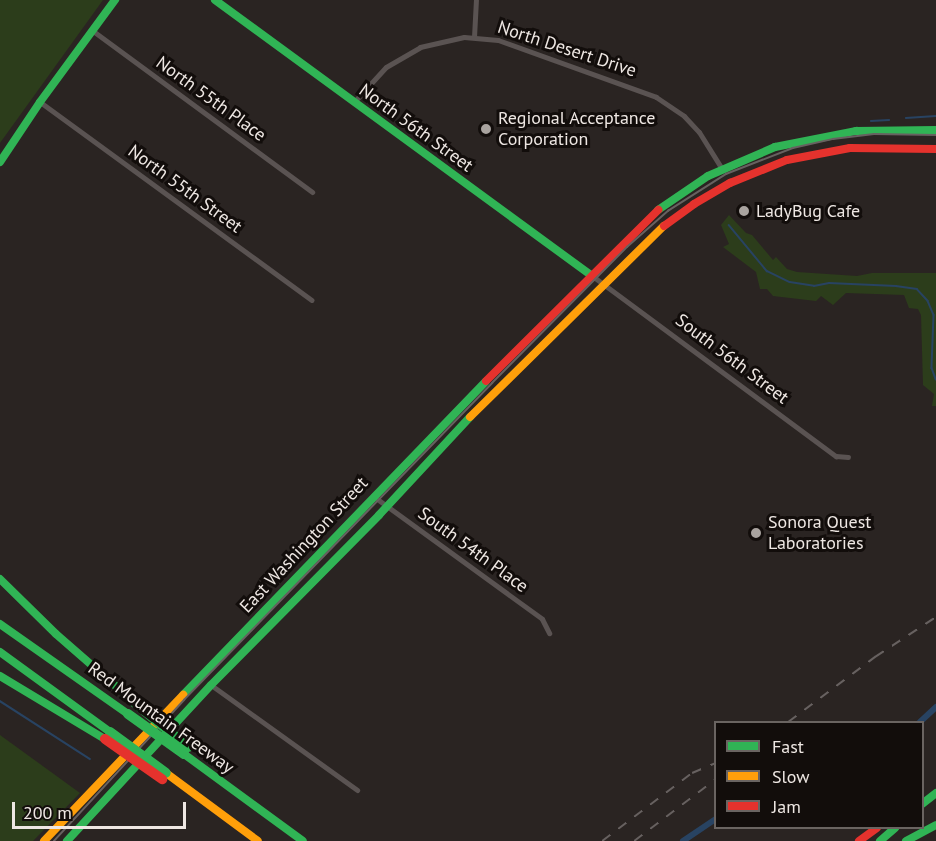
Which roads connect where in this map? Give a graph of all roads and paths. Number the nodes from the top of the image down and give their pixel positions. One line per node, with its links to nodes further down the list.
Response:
1 (115, 0): 4 (main road)
2 (215, 0): 7 (main road, North 56th Street)
3 (476, 0): 5 (street)
4 (93, 31): 6 (main road); 12 (street, North 55th Place)
5 (474, 36): 7 (street, North Desert Drive); 11 (street, North Desert Drive)
6 (40, 102): 10 (main road); 14 (street, North 55th Street)
7 (354, 102): 13 (main road, North 56th Street)
8 (936, 130): 11 (main road)
9 (936, 149): 13 (main road)
10 (0, 162)
11 (722, 169): 13 (main road)
12 (312, 192)
13 (598, 280): 15 (street, South 56th Street); 16 (main road, East Washington Street); 17 (main road, East Washington Street)
14 (312, 300)
15 (848, 457)
16 (372, 496): 17 (street, South 54th Place); 32 (main road, East Washington Street)
17 (387, 506): 20 (street, South 54th Place); 23 (main road, East Washington Street)
18 (0, 579): 25 (main road, bridge)
19 (0, 624): 25 (main road, Red Mountain Freeway, bridge)
20 (549, 633)
21 (0, 652): 24 (main road)
22 (0, 676): 24 (main road)
23 (211, 685): 26 (street); 33 (main road, East Washington Street)
24 (107, 735): 34 (main road, bridge)
25 (186, 751): 35 (main road, Red Mountain Freeway)
26 (357, 790)
27 (936, 793): 28 (main road)
28 (924, 802)
29 (936, 825): 38 (main road)
30 (876, 829): 36 (main road)
31 (894, 829): 37 (main road)
32 (44, 841)
33 (67, 841)
34 (258, 841)
35 (303, 841)
36 (858, 841)
37 (880, 841)
38 (906, 841)

